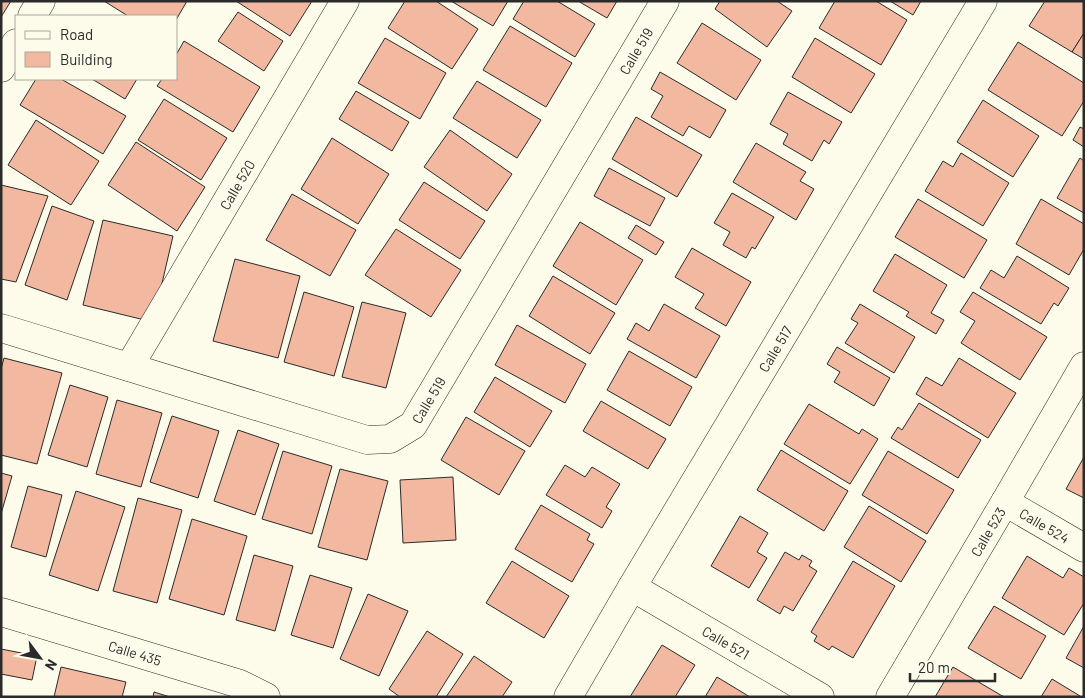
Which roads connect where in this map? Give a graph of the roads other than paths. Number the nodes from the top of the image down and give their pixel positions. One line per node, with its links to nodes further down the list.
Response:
1 (41, 1): 5 (street)
2 (345, 1): 10 (street, Calle 520)
3 (665, 1): 10 (street, Calle 519)
4 (983, 1): 13 (street, Calle 517)
5 (33, 15)
6 (15, 45): 7 (street)
7 (1, 68)
8 (1, 328): 10 (street, Calle 519)
9 (1084, 366): 11 (street, Calle 523)
10 (129, 367)
11 (1005, 502): 12 (street, Calle 524); 18 (street, Calle 523)
12 (1084, 548)
13 (632, 587): 16 (street, Calle 517); 17 (street, Calle 521)
14 (1, 612): 15 (street, Calle 435)
15 (266, 697)
16 (568, 697)
17 (820, 697)
18 (890, 697)

